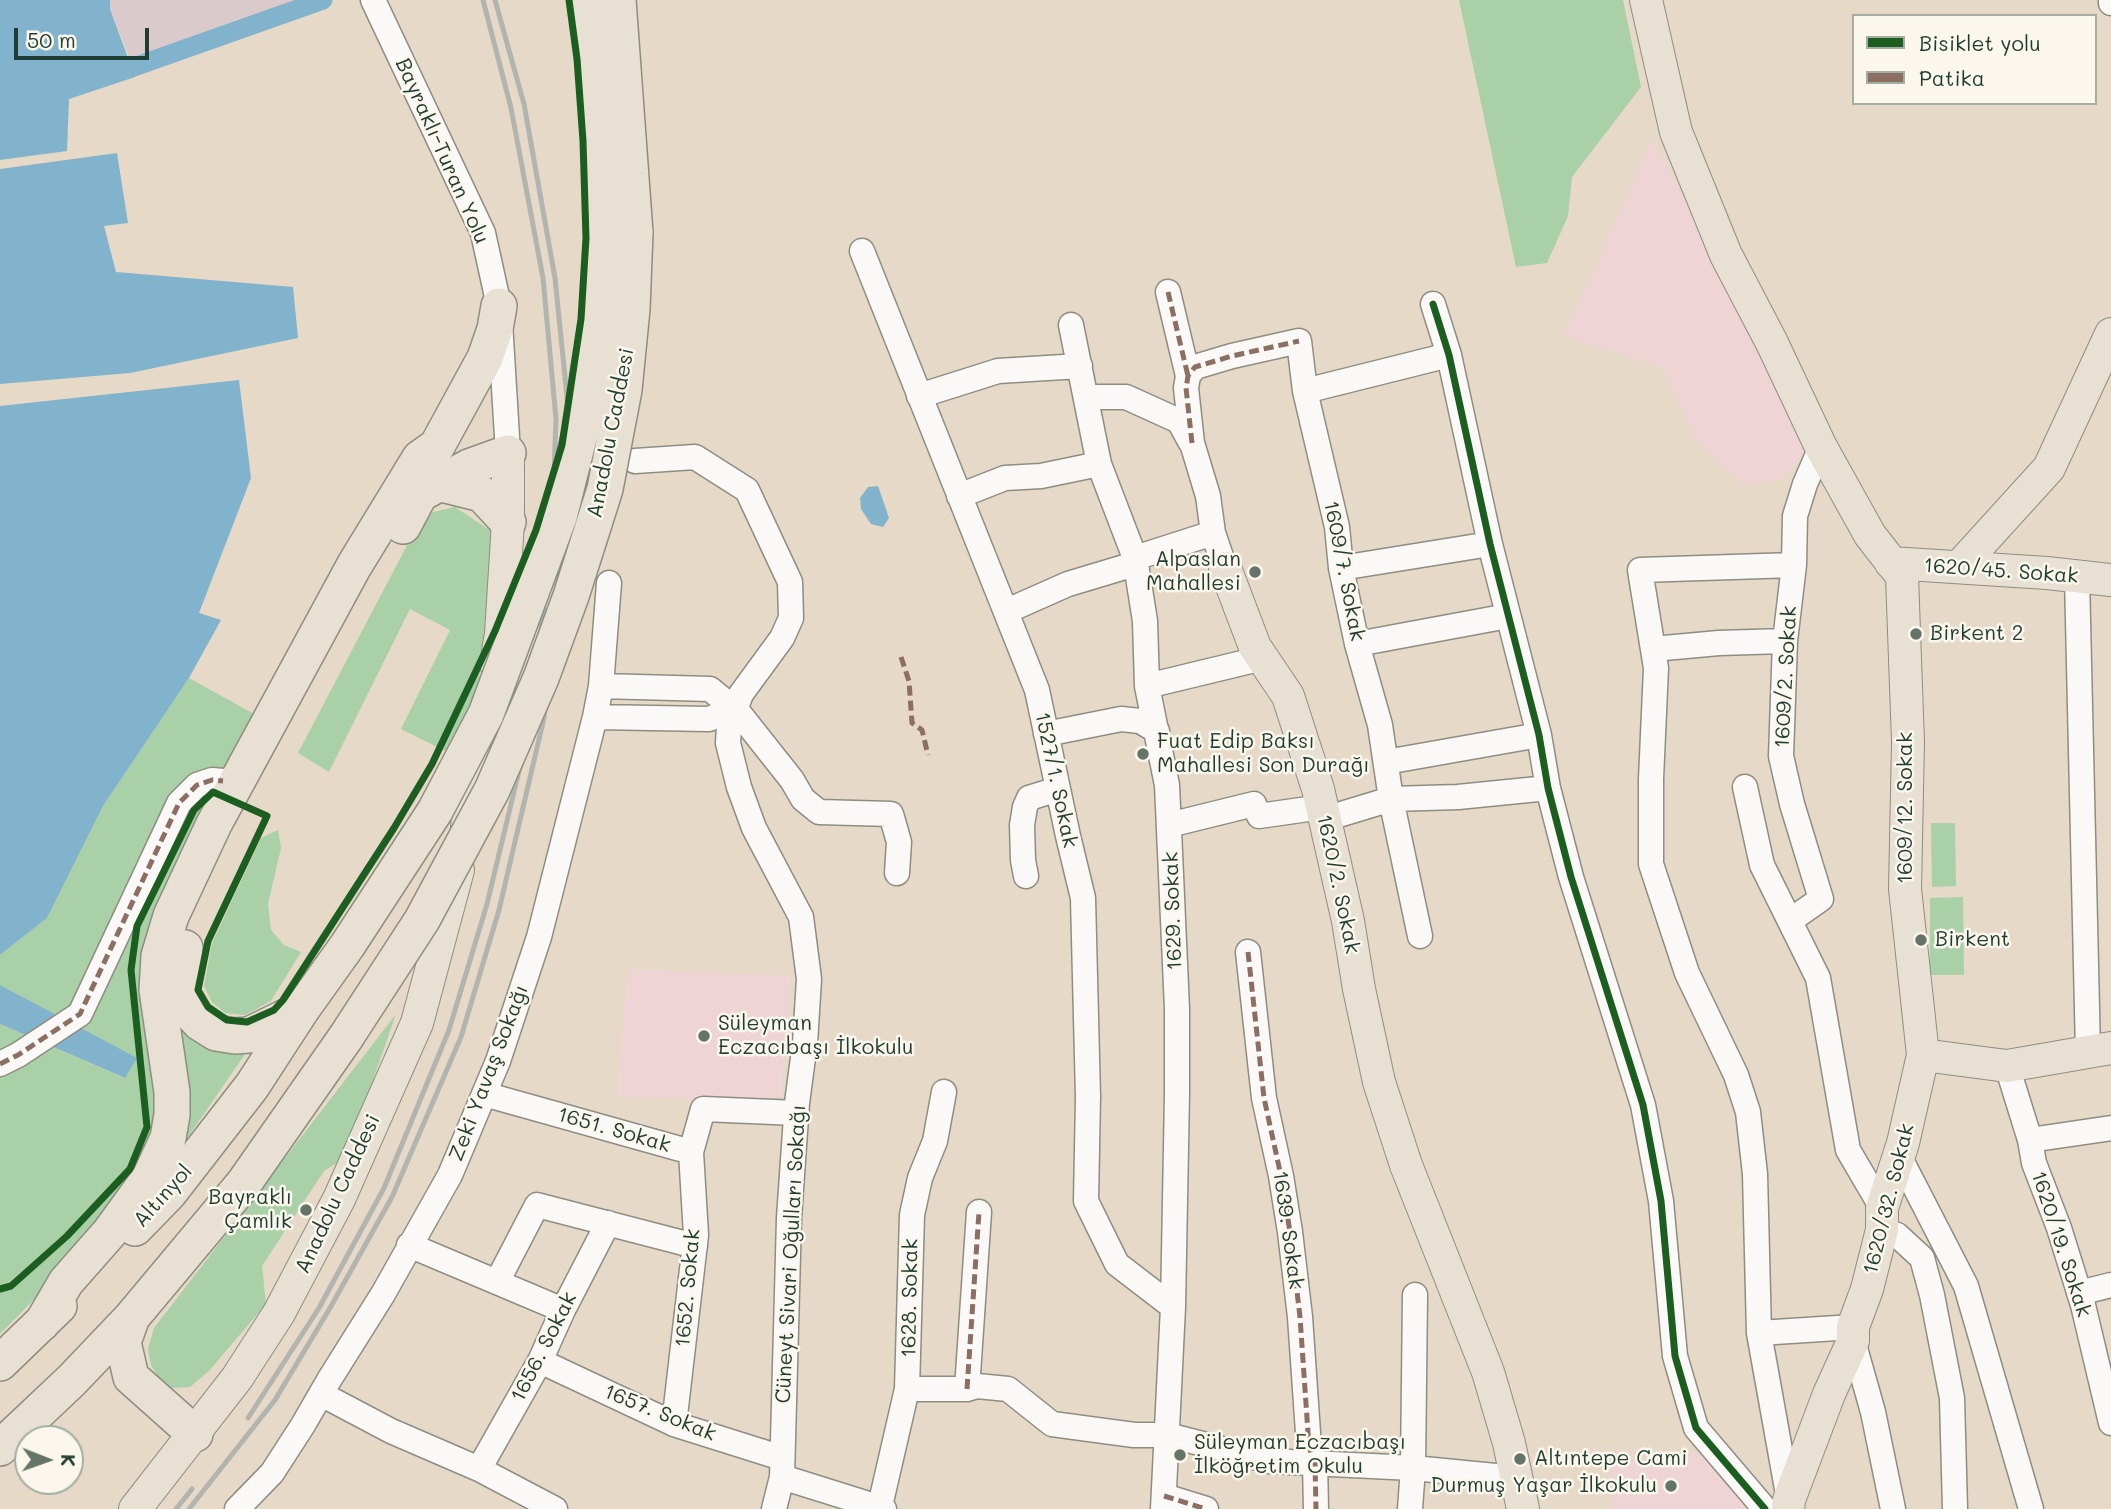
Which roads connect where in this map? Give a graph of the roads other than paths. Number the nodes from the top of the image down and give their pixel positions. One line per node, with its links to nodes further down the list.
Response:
1 (373, 0): 9 (street, Bayraklı-Turan Yolu)
2 (589, 0): 5 (highway, Anadolu Caddesi)
3 (618, 0): 5 (highway, Anadolu Caddesi)
4 (1646, 0): 20 (main road, 1609/12. Sokak)
5 (619, 235): 64 (highway, Anadolu Caddesi, bridge); 65 (highway, Anadolu Caddesi, bridge)
6 (862, 251): 16 (street, 1527/1. Sokak)
7 (1168, 292): 14 (street, 1620/2. Sokak)
8 (1433, 304): 12 (street)
9 (499, 306): 19 (highway); 21 (street, Bayraklı-Turan Yolu)
10 (1071, 325): 13 (street, 1629. Sokak)
11 (2111, 334): 34 (main road)
12 (1449, 355): 15 (street); 28 (street)
13 (1080, 366): 16 (street); 17 (street, 1629. Sokak)
14 (1188, 376): 15 (street, 1609/7. Sokak); 18 (street, 1620/2. Sokak)
15 (1305, 391): 33 (street, 1609/7. Sokak)
16 (919, 396): 25 (street, 1527/1. Sokak)
17 (1086, 397): 18 (street); 23 (street, 1629. Sokak)
18 (1192, 443): 27 (street, 1620/2. Sokak)
19 (437, 446): 21 (highway); 89 (highway)
20 (1821, 447): 30 (main road, 1609/12. Sokak); 31 (street, 1609/2. Sokak)
21 (508, 453): 24 (highway); 26 (main road, Anadolu Caddesi)
22 (635, 461): 46 (street, Cüneyt Sivari Oğulları Sokağı)
23 (1099, 464): 25 (street); 29 (street, 1629. Sokak)
24 (438, 483): 26 (highway); 64 (highway)
25 (959, 496): 38 (street, 1527/1. Sokak)
26 (508, 522): 103 (main road, Anadolu Caddesi)
27 (1213, 533): 29 (street); 32 (street, 1620/2. Sokak)
28 (1490, 544): 33 (street); 39 (street)
29 (1135, 558): 38 (street); 45 (street, 1629. Sokak)
30 (1891, 562): 34 (main road, 1620/45. Sokak); 67 (main road, 1609/12. Sokak)
31 (1794, 565): 40 (street, 1609/2. Sokak); 42 (street)
32 (1225, 568): 43 (main road, 1620/2. Sokak)
33 (1341, 568): 41 (street, 1609/7. Sokak)
34 (1959, 568): 35 (main road, 1620/45. Sokak)
35 (2077, 577): 36 (main road, 1620/45. Sokak); 66 (street)
36 (2111, 580)
37 (609, 583): 44 (street, Zeki Yavaş Sokağı)
38 (1007, 611): 49 (street, 1527/1. Sokak)
39 (1508, 617): 41 (street); 50 (street)
40 (1785, 641): 42 (street); 61 (street, 1609/2. Sokak)
41 (1357, 643): 51 (street, 1609/7. Sokak)
42 (1653, 649): 90 (street)
43 (1263, 658): 45 (street); 57 (main road, 1620/2. Sokak)
44 (601, 686): 46 (street); 47 (street, Zeki Yavaş Sokağı)
45 (1147, 686): 48 (street, 1629. Sokak)
46 (734, 708): 47 (street); 59 (street); 72 (street, Cüneyt Sivari Oğulları Sokağı)
47 (595, 717): 71 (street, Zeki Yavaş Sokağı)
48 (1157, 731): 49 (street); 58 (street, 1629. Sokak)
49 (1046, 734): 55 (street, 1527/1. Sokak)
50 (1539, 735): 51 (street); 54 (street)
51 (1386, 762): 56 (street, 1609/7. Sokak)
52 (223, 781): 68 (street)
53 (1745, 787): 61 (street)
54 (1548, 788): 56 (street); 112 (street)
55 (1058, 789): 60 (street); 86 (street, 1527/1. Sokak)
56 (1391, 799): 57 (street); 62 (street, 1609/7. Sokak)
57 (1323, 813): 58 (street); 109 (main road, 1620/2. Sokak)
58 (1169, 825): 86 (street, 1629. Sokak)
59 (897, 873)
60 (1026, 876)
61 (1791, 920): 78 (street)
62 (1420, 936)
63 (1248, 952): 105 (street, 1639. Sokak)
64 (302, 1009): 89 (highway, Altınyol)
65 (346, 1037): 88 (highway); 99 (highway)
66 (2099, 1050): 69 (main road)
67 (1923, 1055): 69 (main road); 76 (main road, 1620/32. Sokak)
68 (9, 1059)
69 (2007, 1066): 74 (street, 1620/19. Sokak)
70 (944, 1092): 96 (street, 1628. Sokak)
71 (484, 1094): 75 (street, 1651. Sokak); 80 (street, Zeki Yavaş Sokağı)
72 (797, 1113): 75 (street, 1651. Sokak); 106 (street, Cüneyt Sivari Oğulları Sokağı)
73 (2111, 1128): 74 (street)
74 (2030, 1140): 84 (street, 1620/19. Sokak)
75 (691, 1152): 81 (street, 1652. Sokak)
76 (1899, 1156): 78 (main road, 1620/32. Sokak); 123 (street)
77 (979, 1212): 97 (street)
78 (1882, 1219): 91 (main road, 1620/32. Sokak); 122 (street)
79 (608, 1223): 81 (street); 82 (street); 87 (street, 1656. Sokak)
80 (409, 1245): 82 (street); 98 (street, Zeki Yavaş Sokağı)
81 (695, 1246): 101 (street, 1652. Sokak)
82 (497, 1282): 87 (street)
83 (2111, 1285): 84 (street)
84 (2079, 1293): 92 (street, 1620/19. Sokak)
85 (1415, 1295): 107 (street)
86 (1173, 1307): 102 (street, 1629. Sokak)
87 (563, 1310): 93 (street, 1656. Sokak)
88 (132, 1317): 95 (highway); 103 (highway)
89 (42, 1323): 94 (highway, Altınyol)
90 (1759, 1333): 91 (street); 112 (street)
91 (1853, 1334): 112 (main road, 1620/32. Sokak); 121 (street)
92 (2101, 1342): 100 (street, 1620/19. Sokak)
93 (540, 1361): 101 (street, 1657. Sokak); 108 (street, 1656. Sokak)
94 (0, 1363)
95 (72, 1380): 103 (highway); 104 (highway)
96 (907, 1389): 97 (street); 113 (street, 1628. Sokak)
97 (967, 1389): 102 (street)
98 (321, 1394): 108 (street); 115 (street, Zeki Yavaş Sokağı)
99 (0, 1421)
100 (2111, 1423)
101 (674, 1424): 106 (street, 1657. Sokak)
102 (1167, 1435): 105 (street); 110 (street, 1629. Sokak)
103 (187, 1443): 114 (main road, Anadolu Caddesi)
104 (0, 1448)
105 (1315, 1462): 107 (street); 118 (street, 1639. Sokak)
106 (782, 1467): 113 (street, 1657. Sokak); 116 (street, Cüneyt Sivari Oğulları Sokağı)
107 (1413, 1468): 109 (street); 119 (street)
108 (479, 1469): 111 (street)
109 (1516, 1478): 120 (main road, 1620/2. Sokak)
110 (1164, 1503): 117 (street)
111 (540, 1506)
112 (1781, 1506)
113 (882, 1508)
114 (135, 1509)
115 (237, 1509)
116 (774, 1509)
117 (1206, 1509)
118 (1316, 1509)
119 (1410, 1509)
120 (1523, 1509)
121 (1894, 1509)
122 (1955, 1509)
123 (2031, 1509)

